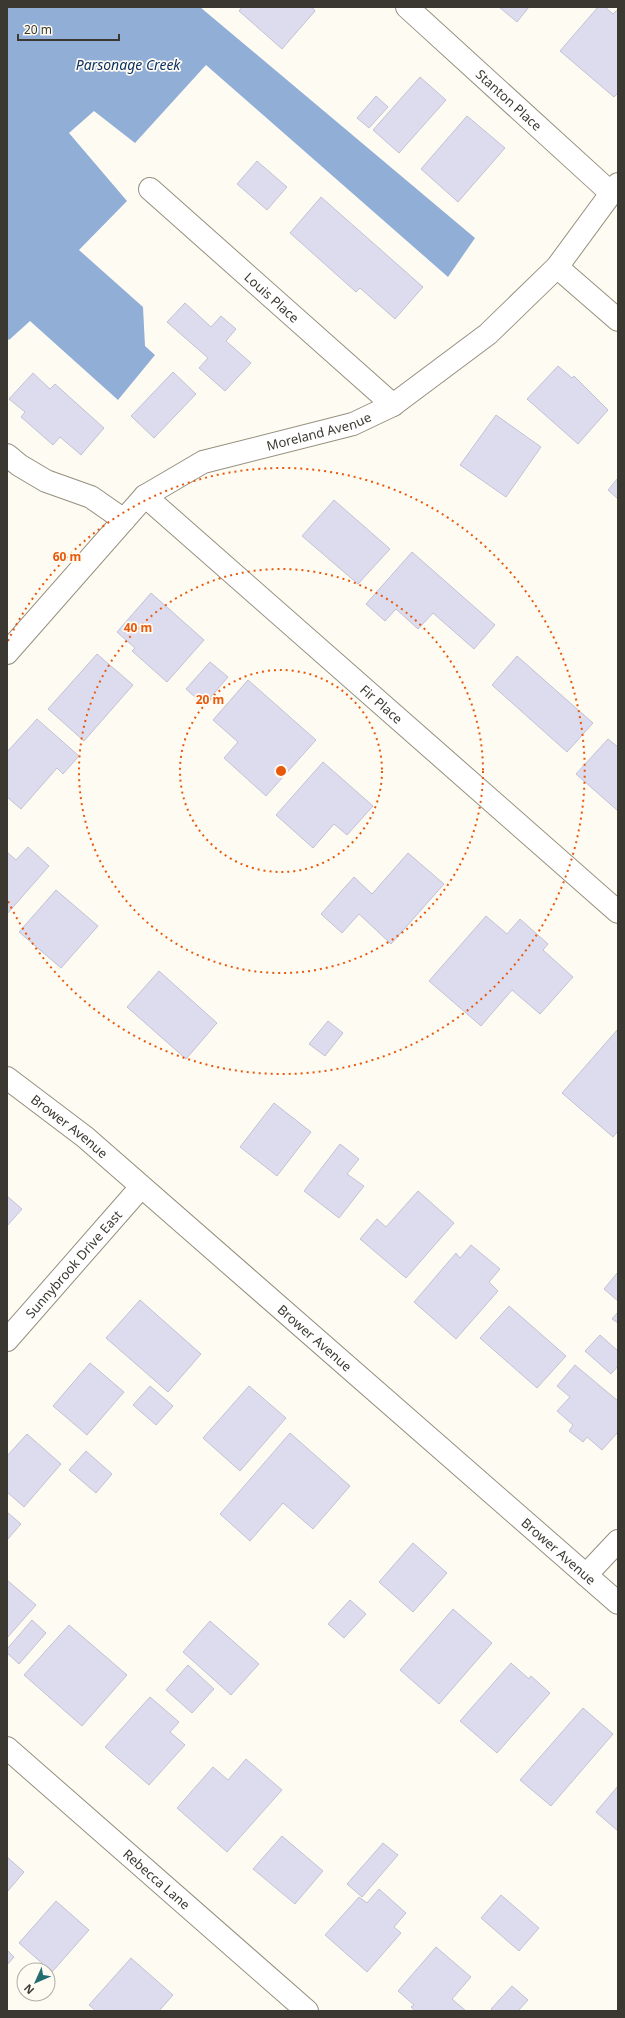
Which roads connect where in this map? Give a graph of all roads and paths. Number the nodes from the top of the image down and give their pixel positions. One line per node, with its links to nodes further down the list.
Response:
1 (407, 7): 2 (street, Stanton Place)
2 (614, 188): 4 (street, Moreland Avenue)
3 (150, 189): 6 (street, Louis Place)
4 (557, 267): 5 (street); 6 (street, Moreland Avenue)
5 (618, 320)
6 (393, 405): 8 (street, Moreland Avenue)
7 (7, 455): 9 (street)
8 (145, 496): 9 (street, Moreland Avenue); 11 (street, Fir Place)
9 (124, 520): 10 (street, Moreland Avenue)
10 (7, 653)
11 (618, 912)
12 (7, 1078): 13 (street, Brower Avenue)
13 (141, 1187): 14 (street, Sunnybrook Drive East); 16 (street, Brower Avenue)
14 (7, 1340)
15 (618, 1541): 16 (street)
16 (586, 1575): 17 (street, Brower Avenue)
17 (618, 1603)
18 (7, 1748): 19 (street, Rebecca Lane)
19 (306, 2011)

